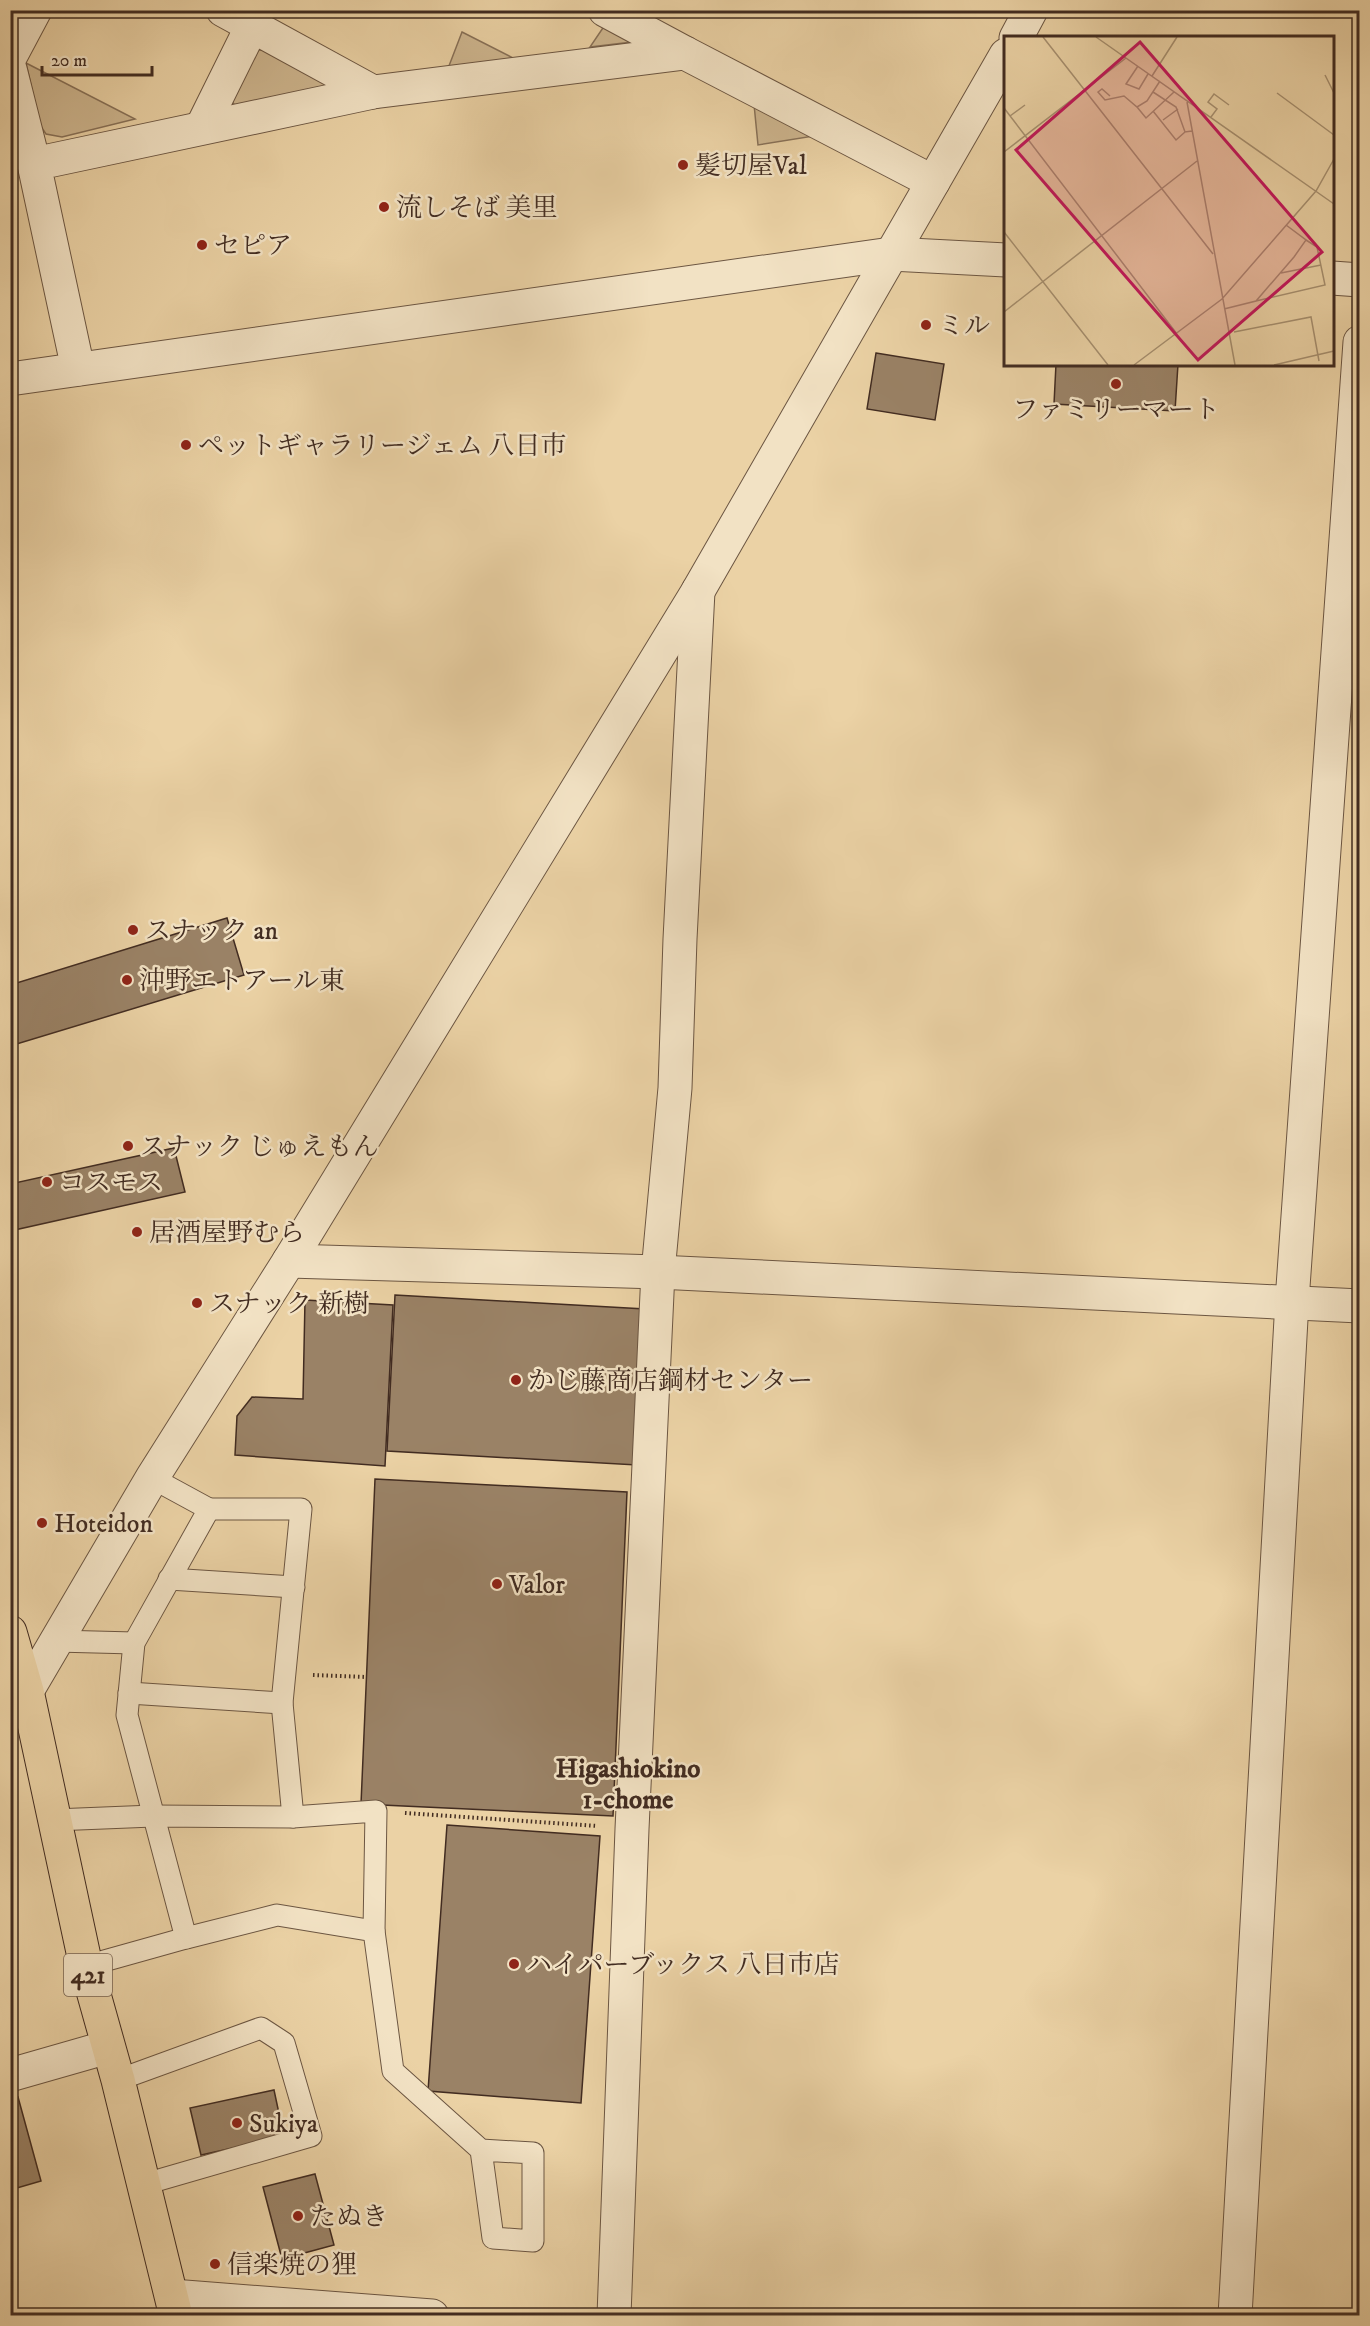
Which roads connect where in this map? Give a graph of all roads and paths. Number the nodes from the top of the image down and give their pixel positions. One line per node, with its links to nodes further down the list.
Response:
1 (35, 10): 8 (street)
2 (223, 10): 5 (street)
3 (605, 10): 7 (street)
4 (1031, 10): 6 (street)
5 (252, 26): 11 (street); 12 (street)
6 (1017, 36)
7 (685, 53): 11 (street); 14 (street)
8 (10, 57)
9 (1004, 57): 14 (street)
10 (10, 69): 13 (street)
11 (373, 92): 12 (street)
12 (202, 127): 13 (street)
13 (34, 164): 20 (street)
14 (933, 182): 15 (street)
15 (891, 254): 16 (street); 20 (street); 22 (street)
16 (1004, 260)
17 (1334, 278): 18 (street)
18 (1359, 280)
19 (1359, 342): 25 (street)
20 (78, 369): 21 (street)
21 (10, 378)
22 (698, 591): 23 (street); 24 (street)
23 (289, 1261): 24 (street); 27 (street)
24 (658, 1272): 25 (street); 41 (street)
25 (1292, 1301): 26 (street); 53 (street)
26 (1359, 1306)
27 (152, 1478): 28 (lane); 32 (street)
28 (210, 1509): 29 (lane); 30 (lane)
29 (170, 1579): 30 (lane); 33 (lane)
30 (294, 1587): 36 (lane)
31 (10, 1632): 34 (highway, 421)
32 (56, 1641): 33 (lane); 34 (street)
33 (134, 1643): 35 (lane)
34 (27, 1690): 40 (highway, 421)
35 (129, 1693): 36 (lane); 38 (lane)
36 (282, 1703): 39 (lane)
37 (376, 1811): 39 (lane); 41 (path); 42 (lane)
38 (153, 1816): 39 (lane); 40 (lane); 43 (lane)
39 (293, 1817)
40 (54, 1820): 44 (highway, 421)
41 (632, 1829): 52 (street)
42 (374, 1931): 43 (lane); 48 (lane)
43 (186, 1938): 44 (lane)
44 (86, 1966): 45 (highway, 421)
45 (108, 2047): 46 (street); 47 (highway, 421)
46 (10, 2075)
47 (118, 2080): 49 (highway, 421); 49 (lane)
48 (481, 2150): 48 (lane)
49 (145, 2184): 50 (highway, 421)
50 (174, 2306): 51 (street)
51 (432, 2316)
52 (614, 2316)
53 (1235, 2316)

